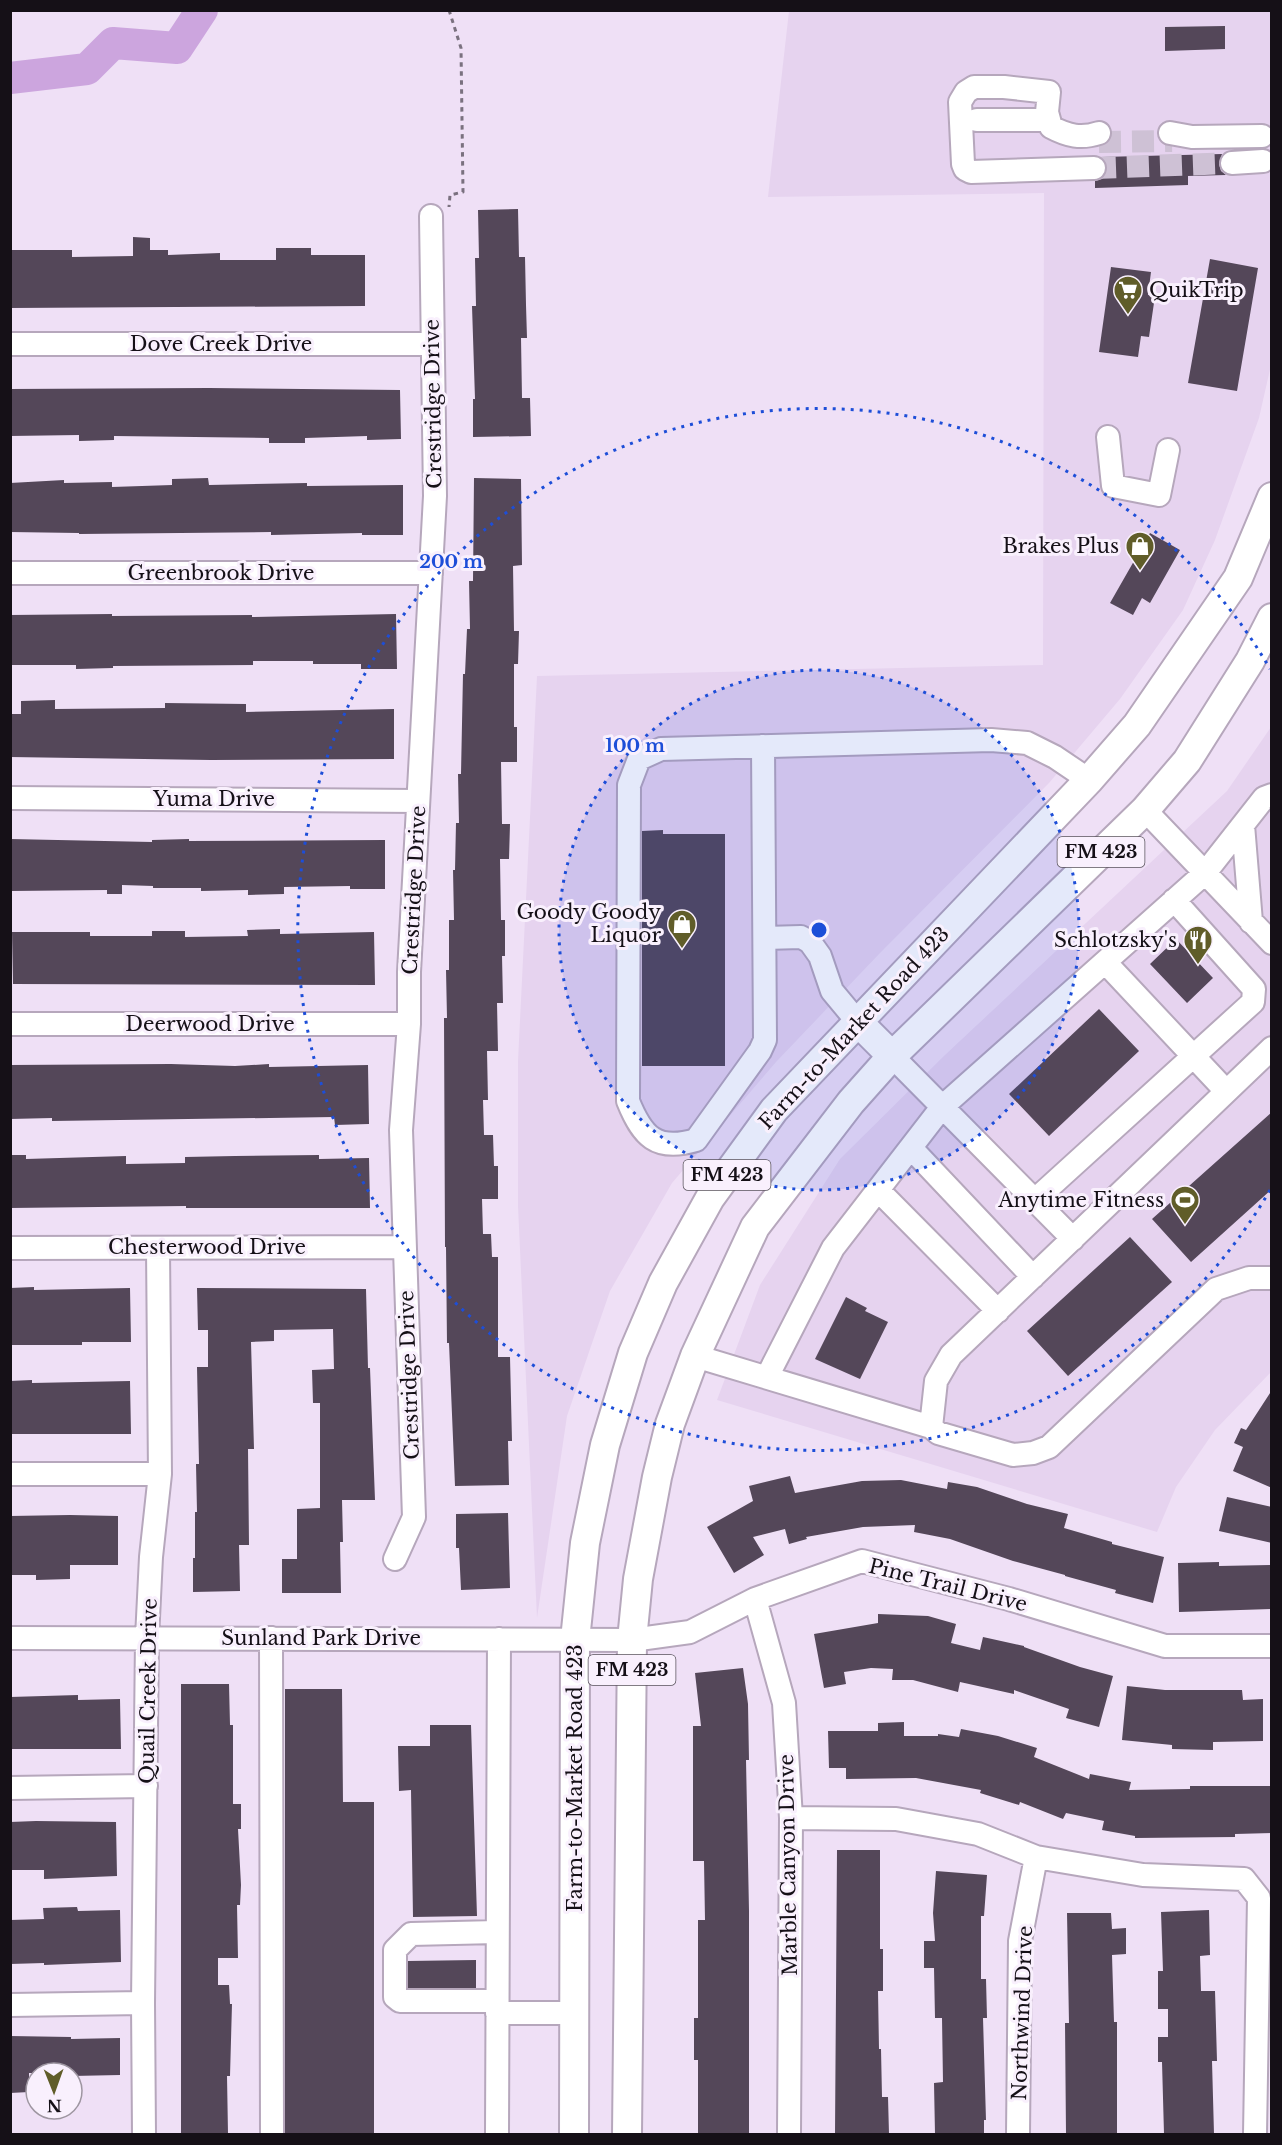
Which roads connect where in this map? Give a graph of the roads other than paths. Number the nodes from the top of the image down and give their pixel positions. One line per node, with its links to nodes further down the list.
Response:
1 (977, 120): 2 (street)
2 (1048, 120): 5 (street); 8 (street)
3 (1262, 136): 4 (street)
4 (1178, 137)
5 (1094, 138)
6 (1263, 161): 7 (street)
7 (1232, 163)
8 (1094, 168)
9 (431, 216): 11 (street, Crestridge Drive)
10 (10, 344): 11 (street, Dove Creek Drive)
11 (432, 344): 16 (street, Crestridge Drive)
12 (1108, 437): 13 (street)
13 (1168, 450)
14 (1270, 509): 19 (main road, Farm-to-Market Road 423 / FM 423)
15 (10, 573): 16 (street, Greenbrook Drive)
16 (431, 573): 22 (street, Crestridge Drive)
17 (1272, 618): 23 (main road, FM 423)
18 (763, 746): 19 (street); 28 (street); 28 (street)
19 (1089, 780): 31 (main road, Farm-to-Market Road 423 / FM 423)
20 (1272, 795): 24 (street)
21 (10, 798): 22 (street, Yuma Drive)
22 (418, 801): 33 (street, Crestridge Drive)
23 (1145, 810): 25 (street); 35 (main road, FM 423)
24 (1243, 825): 25 (street); 27 (street)
25 (1205, 873): 26 (street); 27 (street)
26 (1174, 900): 30 (street); 36 (street)
27 (1251, 922): 29 (street)
28 (765, 938): 31 (street)
29 (1272, 943)
30 (1105, 962): 36 (street); 38 (street)
31 (857, 1021): 35 (main road); 60 (main road, Farm-to-Market Road 423 / FM 423)
32 (10, 1024): 33 (street, Deerwood Drive)
33 (409, 1024): 43 (street, Crestridge Drive)
34 (1272, 1048): 37 (street)
35 (892, 1056): 38 (street); 49 (main road, FM 423)
36 (1194, 1057): 37 (street); 41 (street)
37 (1226, 1091): 42 (street)
38 (942, 1107): 39 (street); 41 (street)
39 (911, 1148): 40 (street); 46 (street)
40 (878, 1190): 48 (street); 50 (street)
41 (1035, 1200): 42 (street)
42 (1073, 1239): 46 (street)
43 (404, 1247): 45 (street, Chesterwood Drive); 54 (street, Crestridge Drive)
44 (10, 1248): 45 (street, Chesterwood Drive)
45 (158, 1248): 53 (street, Quail Creek Drive)
46 (1033, 1277): 48 (street)
47 (1272, 1278): 51 (street)
48 (998, 1311): 51 (street)
49 (695, 1356): 50 (street); 61 (main road, FM 423)
50 (767, 1377): 51 (street)
51 (931, 1427)
52 (10, 1474): 53 (street)
53 (160, 1474): 57 (street, Quail Creek Drive)
54 (395, 1559)
55 (754, 1599): 61 (street, Pine Trail Drive); 62 (street, Pine Trail Drive); 65 (street, Marble Canyon Drive)
56 (10, 1638): 57 (street, Sunland Park Drive)
57 (147, 1638): 58 (street, Sunland Park Drive); 63 (street, Quail Creek Drive)
58 (271, 1638): 59 (street, Sunland Park Drive); 73 (street)
59 (499, 1639): 60 (street, Sunland Park Drive); 67 (street)
60 (575, 1640): 61 (street, Sunland Park Drive); 71 (main road, Farm-to-Market Road 423 / FM 423)
61 (632, 1640): 76 (main road, FM 423)
62 (1272, 1646)
63 (146, 1786): 64 (street); 68 (street, Quail Creek Drive)
64 (10, 1788)
65 (791, 1818): 66 (street); 77 (street, Marble Canyon Drive)
66 (1036, 1857): 78 (street, Northwind Drive); 79 (street)
67 (497, 1932): 70 (street); 70 (street)
68 (143, 2003): 69 (street); 72 (street, Quail Creek Drive)
69 (10, 2005)
70 (497, 2007): 71 (street); 74 (street)
71 (574, 2013): 75 (main road, Farm-to-Market Road 423 / FM 423)
72 (144, 2134)
73 (272, 2134)
74 (496, 2134)
75 (574, 2134)
76 (627, 2134)
77 (789, 2134)
78 (1018, 2134)
79 (1255, 2134)

